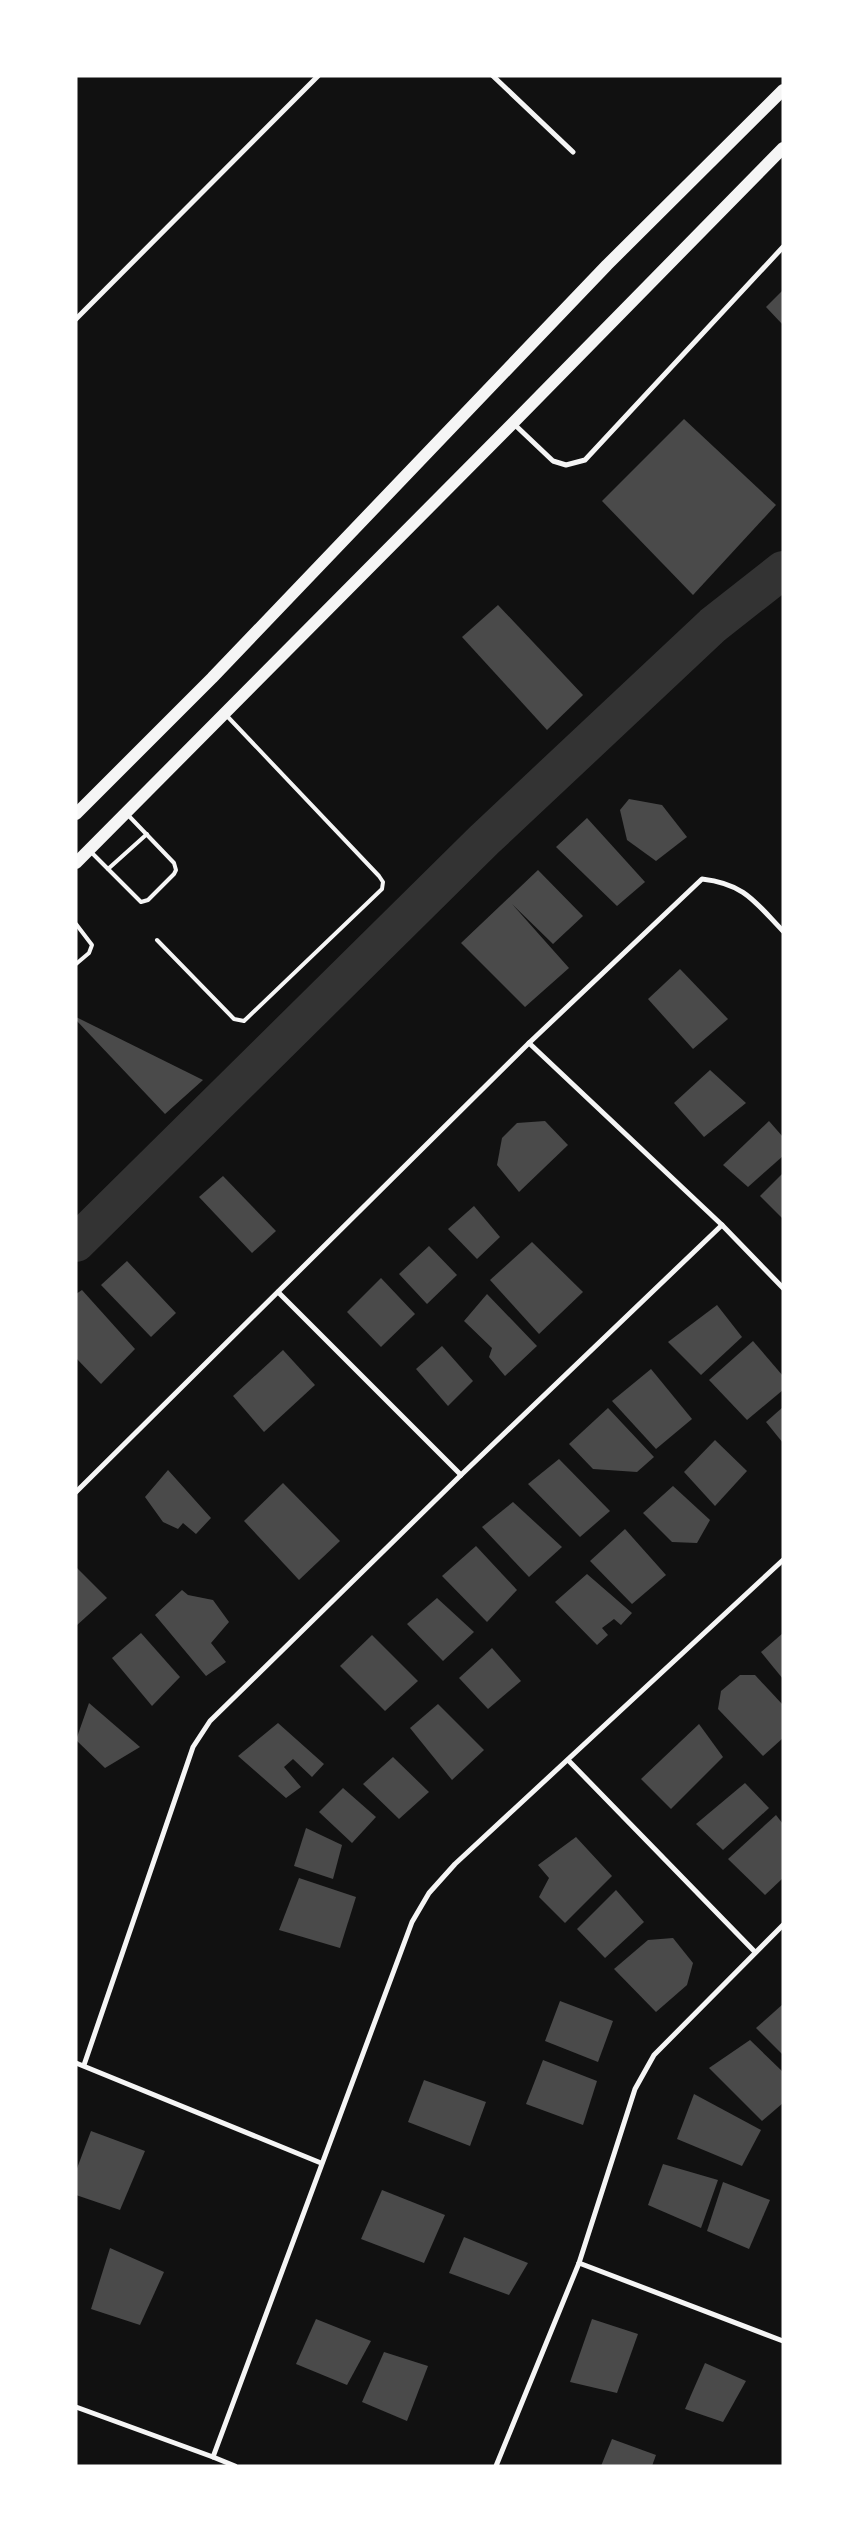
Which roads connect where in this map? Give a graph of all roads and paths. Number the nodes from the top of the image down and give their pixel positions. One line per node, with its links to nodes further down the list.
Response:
1 (318, 76): 7 (street)
2 (493, 76): 5 (street)
3 (783, 90): 11 (main road)
4 (783, 148): 8 (main road)
5 (573, 152)
6 (783, 247): 8 (street)
7 (76, 319)
8 (513, 424): 9 (main road)
9 (225, 714): 10 (main road); 18 (lane)
10 (126, 813): 12 (lane); 13 (main road)
11 (76, 814)
12 (147, 834): 15 (lane); 15 (lane)
13 (89, 850): 14 (main road); 15 (lane)
14 (76, 863)
15 (108, 869)
16 (76, 924): 19 (lane)
17 (783, 931): 20 (street)
18 (157, 940)
19 (76, 964)
20 (528, 1043): 21 (street); 23 (street)
21 (722, 1225): 22 (street); 24 (street)
22 (783, 1288)
23 (278, 1292): 24 (street); 25 (street)
24 (461, 1475): 31 (street)
25 (76, 1492)
26 (783, 1560): 27 (street)
27 (568, 1760): 29 (street); 32 (street)
28 (783, 1925): 29 (street)
29 (755, 1952): 33 (street)
30 (76, 2063): 31 (street)
31 (84, 2065): 32 (street)
32 (320, 2163): 36 (street)
33 (579, 2263): 34 (street); 38 (street)
34 (783, 2341)
35 (76, 2407): 36 (street)
36 (213, 2457): 37 (street)
37 (235, 2466)
38 (496, 2466)

